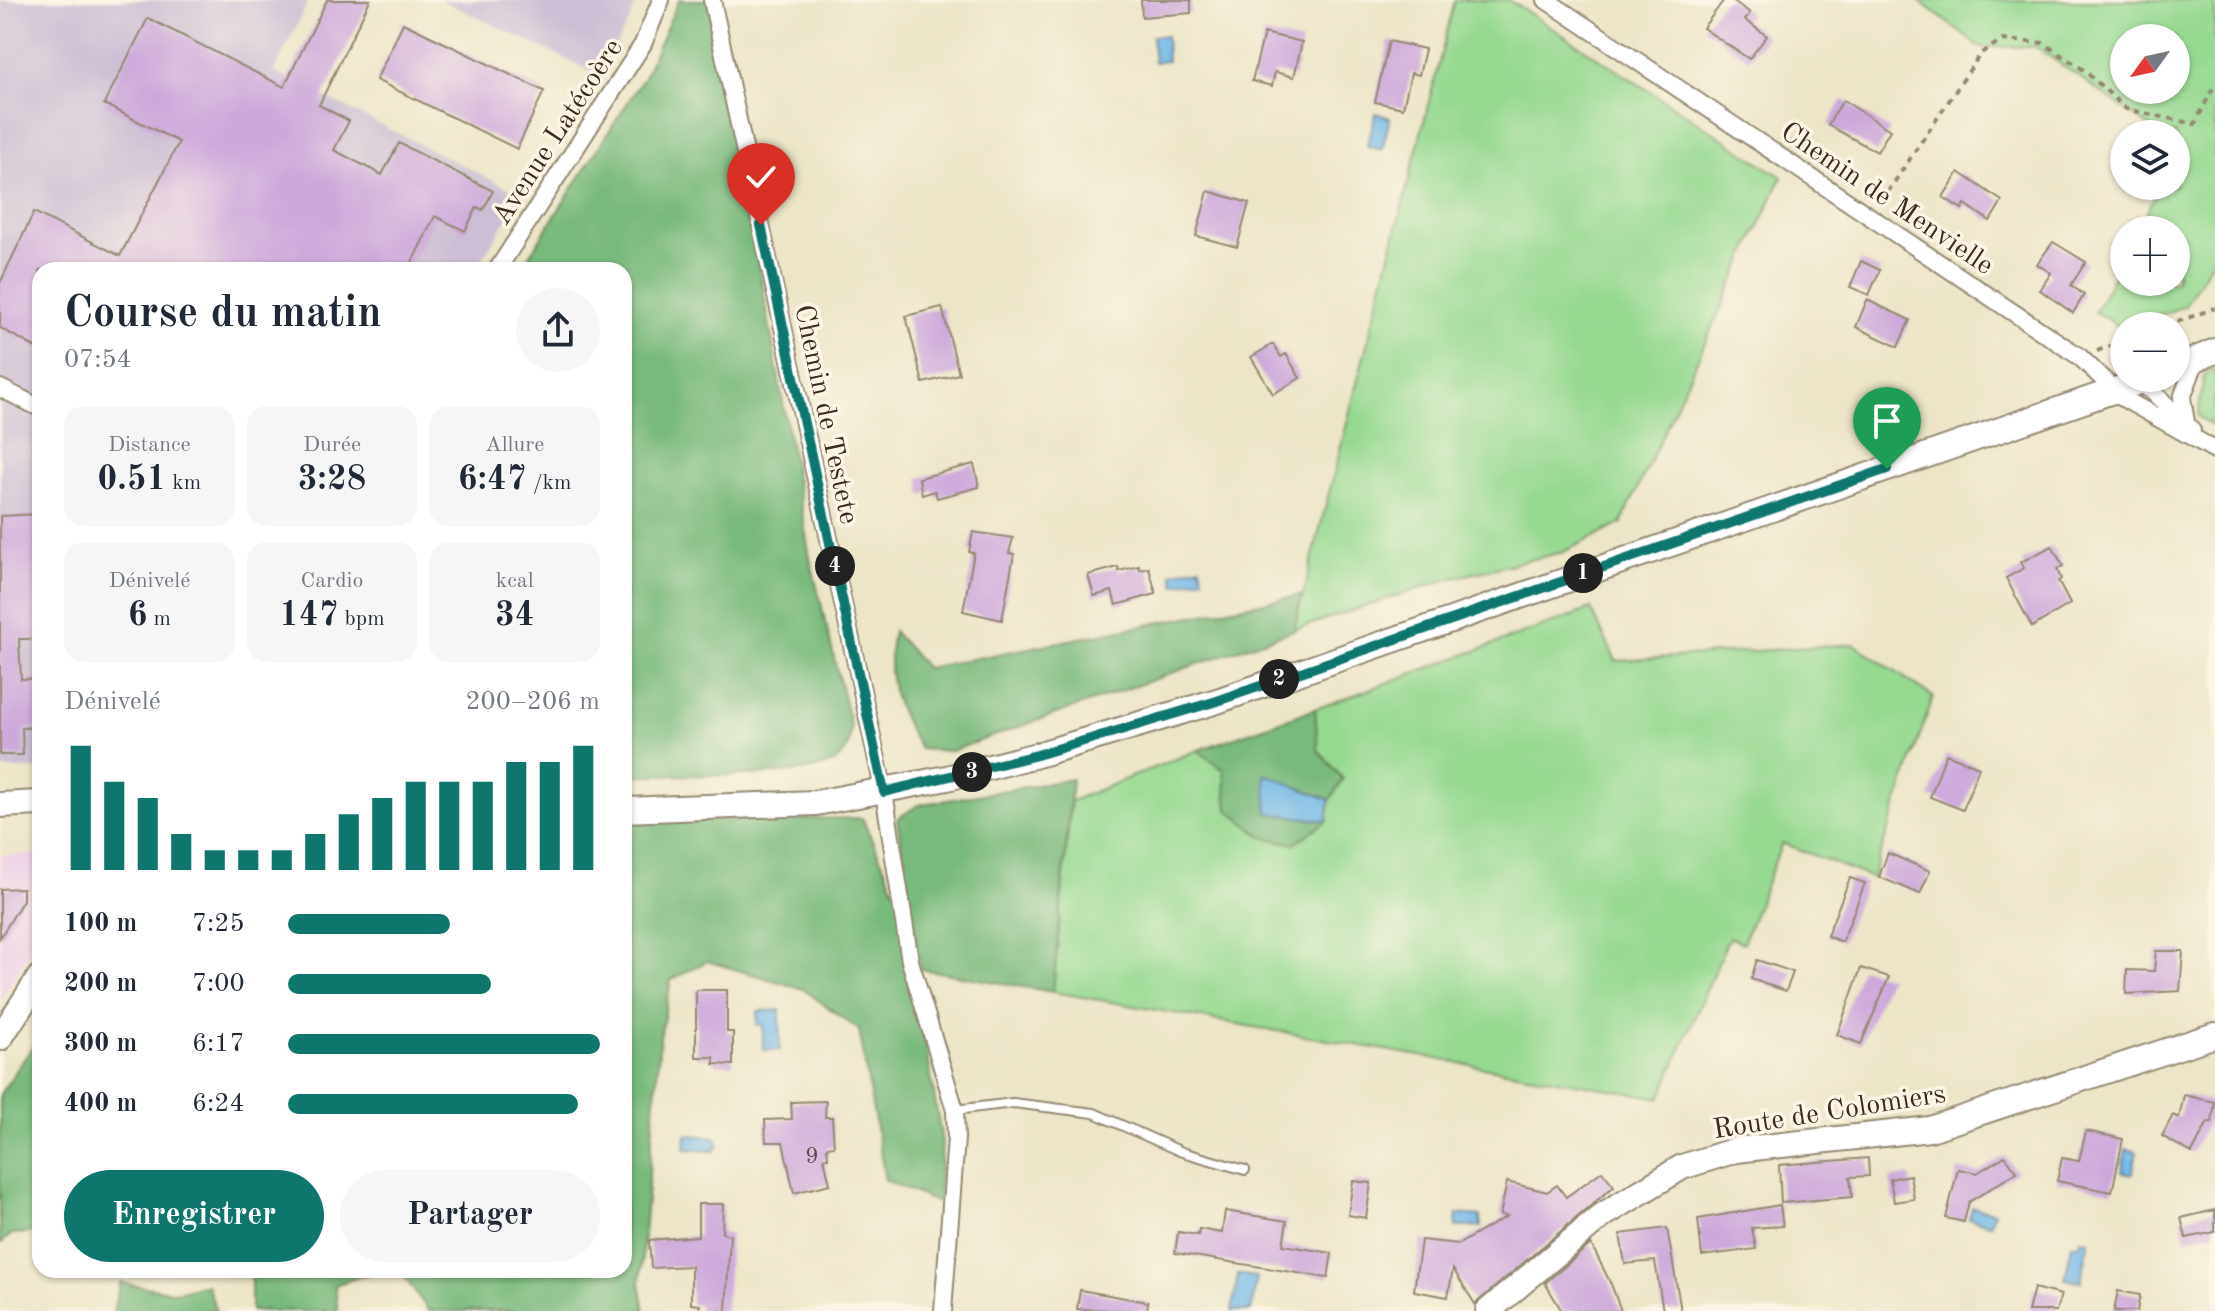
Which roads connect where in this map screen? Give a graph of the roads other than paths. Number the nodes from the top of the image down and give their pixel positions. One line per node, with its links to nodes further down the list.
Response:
1 (661, 0): 5 (street, Avenue Latécoère)
2 (670, 0): 5 (street, Avenue Latécoère)
3 (712, 0): 16 (street, Chemin de Testete)
4 (1546, 0): 9 (street, Chemin de Menvielle)
5 (655, 18): 6 (street, Avenue Latécoère)
6 (502, 262)
7 (2196, 360): 13 (street)
8 (0, 388): 12 (street)
9 (2110, 389)
10 (2112, 392): 14 (street, Chemin de Menvielle); 16 (main road)
11 (2153, 392): 13 (street, Chemin de Menvielle)
12 (32, 404)
13 (2186, 422): 14 (street, Chemin de Menvielle)
14 (2198, 437): 15 (street, Chemin de Menvielle)
15 (2215, 450)
16 (884, 792): 19 (main road); 23 (street, Chemin de Testete)
17 (0, 805): 18 (main road)
18 (32, 805)
19 (632, 810)
20 (32, 989): 22 (main road)
21 (2215, 1035): 26 (main road, Route de Colomiers)
22 (0, 1038)
23 (955, 1110): 24 (lane); 25 (street, Chemin de Testete)
24 (1245, 1170)
25 (943, 1311)
26 (1488, 1311)

